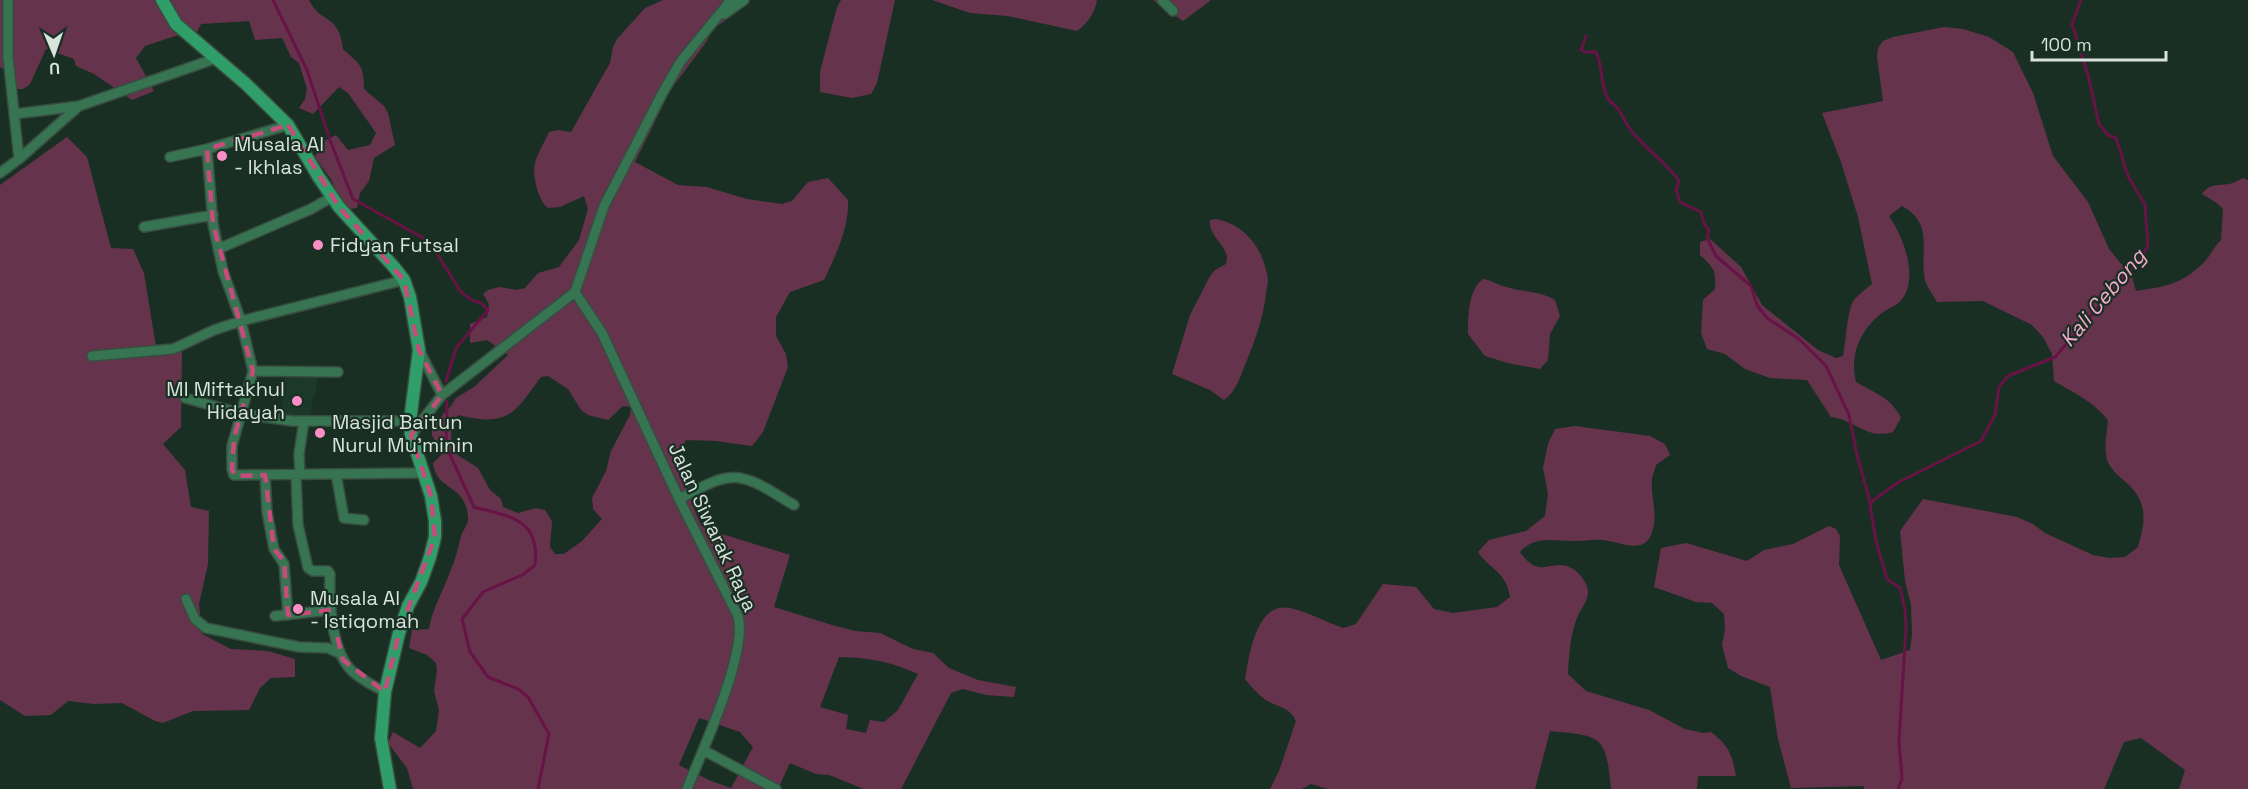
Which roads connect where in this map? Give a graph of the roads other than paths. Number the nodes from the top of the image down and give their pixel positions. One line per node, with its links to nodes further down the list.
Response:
1 (8, 0): 8 (street)
2 (162, 0): 9 (main road)
3 (731, 0): 7 (street)
4 (744, 0): 7 (street)
5 (1162, 0): 6 (street)
6 (1173, 11)
7 (710, 24): 22 (street)
8 (4, 57): 11 (street)
9 (217, 58): 10 (street); 12 (main road)
10 (79, 106): 11 (street); 15 (street)
11 (15, 114): 15 (street)
12 (288, 124): 13 (street); 17 (main road)
13 (207, 149): 14 (street); 18 (street)
14 (170, 157)
15 (19, 159): 16 (street)
16 (0, 173)
17 (332, 197): 20 (street); 21 (main road)
18 (213, 215): 19 (street); 20 (street)
19 (144, 227)
20 (218, 249): 23 (street)
21 (404, 280): 23 (street); 24 (main road)
22 (574, 292): 28 (street); 38 (street, Jalan Siwarak Raya)
23 (241, 321): 25 (street); 26 (street)
24 (419, 350): 28 (street); 32 (main road)
25 (92, 356)
26 (253, 371): 27 (street); 30 (street)
27 (338, 372)
28 (442, 395): 33 (street)
29 (185, 398): 30 (street)
30 (243, 414): 31 (street); 36 (street)
31 (304, 421): 32 (street); 37 (street)
32 (410, 421): 33 (main road)
33 (411, 435): 34 (main road)
34 (422, 473): 35 (street); 46 (main road)
35 (336, 474): 37 (street); 40 (street)
36 (265, 475): 37 (street); 43 (street)
37 (298, 475): 42 (street)
38 (680, 498): 39 (street); 47 (street, Jalan Siwarak Raya)
39 (794, 505)
40 (364, 520)
41 (186, 599): 45 (street)
42 (331, 610): 43 (street); 45 (street)
43 (288, 615): 44 (street)
44 (275, 616)
45 (339, 653): 46 (street)
46 (385, 692): 48 (main road)
47 (703, 750): 49 (street, Jalan Siwarak Raya); 50 (street)
48 (390, 789)
49 (687, 789)
50 (776, 789)

